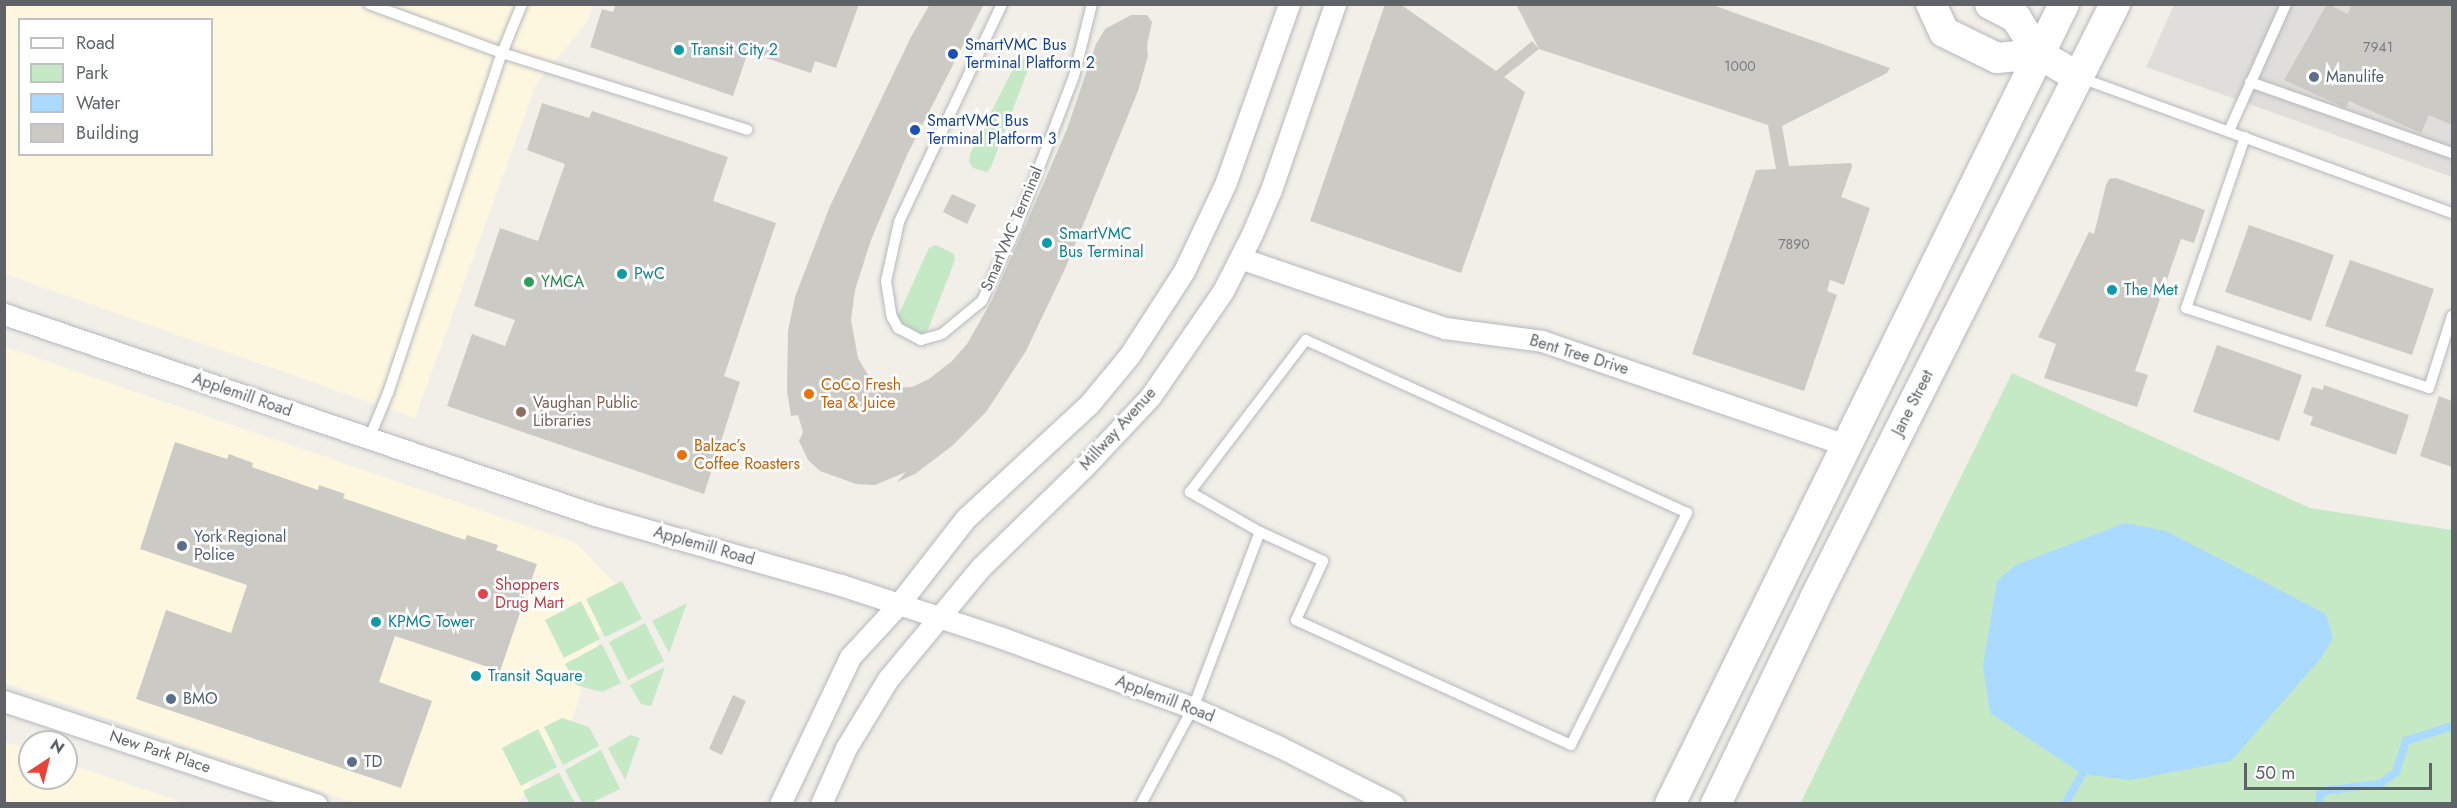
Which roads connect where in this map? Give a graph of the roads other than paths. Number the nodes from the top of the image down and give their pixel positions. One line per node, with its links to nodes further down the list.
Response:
1 (369, 4): 12 (lane)
2 (522, 4): 12 (lane)
3 (1002, 4): 4 (lane, SmartVMC Terminal)
4 (1092, 4)
5 (1289, 4): 27 (street)
6 (1335, 4): 21 (street, Millway Avenue)
7 (1931, 4): 13 (main road)
8 (1990, 4): 13 (main road)
9 (2064, 4): 13 (main road)
10 (2115, 4): 14 (main road, Jane Street)
11 (2286, 4): 15 (lane)
12 (502, 53): 16 (lane); 24 (lane)
13 (2039, 54): 14 (main road); 25 (main road)
14 (2078, 77): 17 (lane); 37 (main road, Jane Street)
15 (2250, 82): 17 (lane); 19 (lane)
16 (747, 130)
17 (2229, 131): 18 (lane)
18 (2245, 137): 20 (lane); 23 (lane)
19 (2452, 153)
20 (2452, 213)
21 (1240, 258): 25 (street, Bent Tree Drive); 28 (street, Millway Avenue)
22 (4, 314): 24 (street, Applemill Road)
23 (2452, 316)
24 (369, 439): 27 (street, Applemill Road)
25 (1846, 444): 36 (main road)
26 (1260, 532): 26 (lane); 30 (lane)
27 (898, 605): 28 (street, Applemill Road); 32 (street)
28 (937, 619): 30 (street, Applemill Road); 33 (street, Millway Avenue)
29 (4, 701): 31 (street, New Park Place)
30 (1193, 708): 34 (lane); 35 (street, Applemill Road)
31 (316, 804)
32 (780, 804)
33 (821, 804)
34 (1141, 804)
35 (1393, 804)
36 (1670, 804)
37 (1716, 804)

